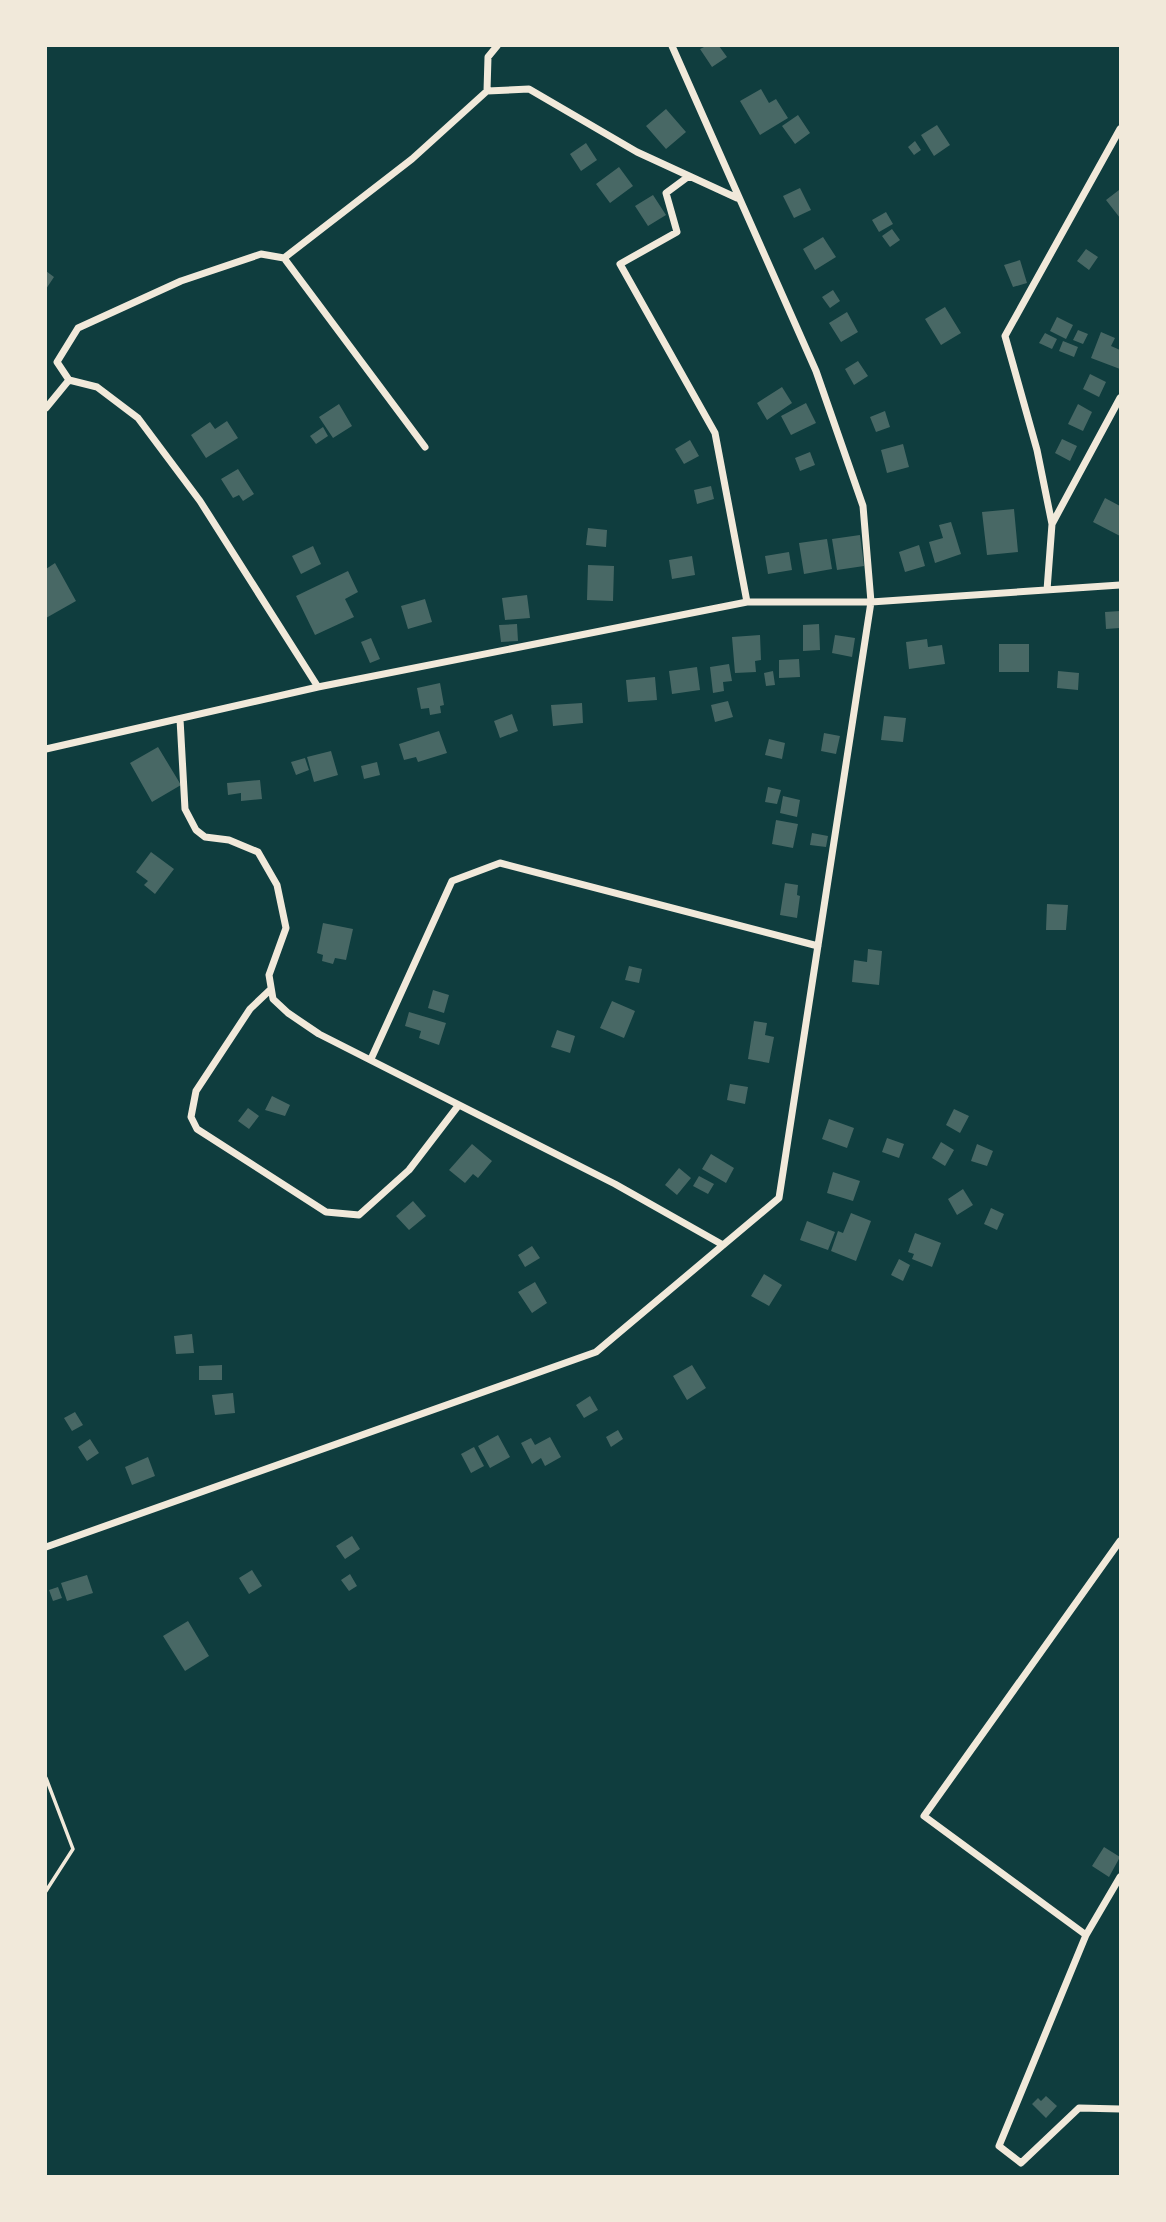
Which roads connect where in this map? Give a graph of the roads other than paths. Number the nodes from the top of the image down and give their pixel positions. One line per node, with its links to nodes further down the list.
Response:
1 (497, 46): 3 (street)
2 (672, 46): 6 (street)
3 (487, 90): 5 (street); 7 (street)
4 (1121, 129): 12 (street)
5 (688, 176): 6 (street); 15 (street)
6 (737, 199): 16 (street)
7 (284, 258): 8 (street); 11 (street)
8 (69, 380): 10 (street); 17 (street)
9 (1121, 398): 12 (street)
10 (46, 408)
11 (425, 446)
12 (1052, 524): 14 (street)
13 (1121, 585): 14 (street)
14 (1047, 590): 16 (street)
15 (747, 602): 16 (street); 17 (street)
16 (871, 602): 20 (street)
17 (318, 687): 18 (street)
18 (180, 719): 19 (street); 21 (street)
19 (46, 749)
20 (818, 946): 22 (street); 24 (street)
21 (271, 989): 22 (street); 23 (street)
22 (371, 1059): 23 (street)
23 (457, 1106): 24 (street)
24 (723, 1245): 26 (street)
25 (1121, 1541): 28 (street)
26 (46, 1547)
27 (1121, 1877): 28 (street)
28 (1086, 1935): 29 (street)
29 (1121, 2109)

